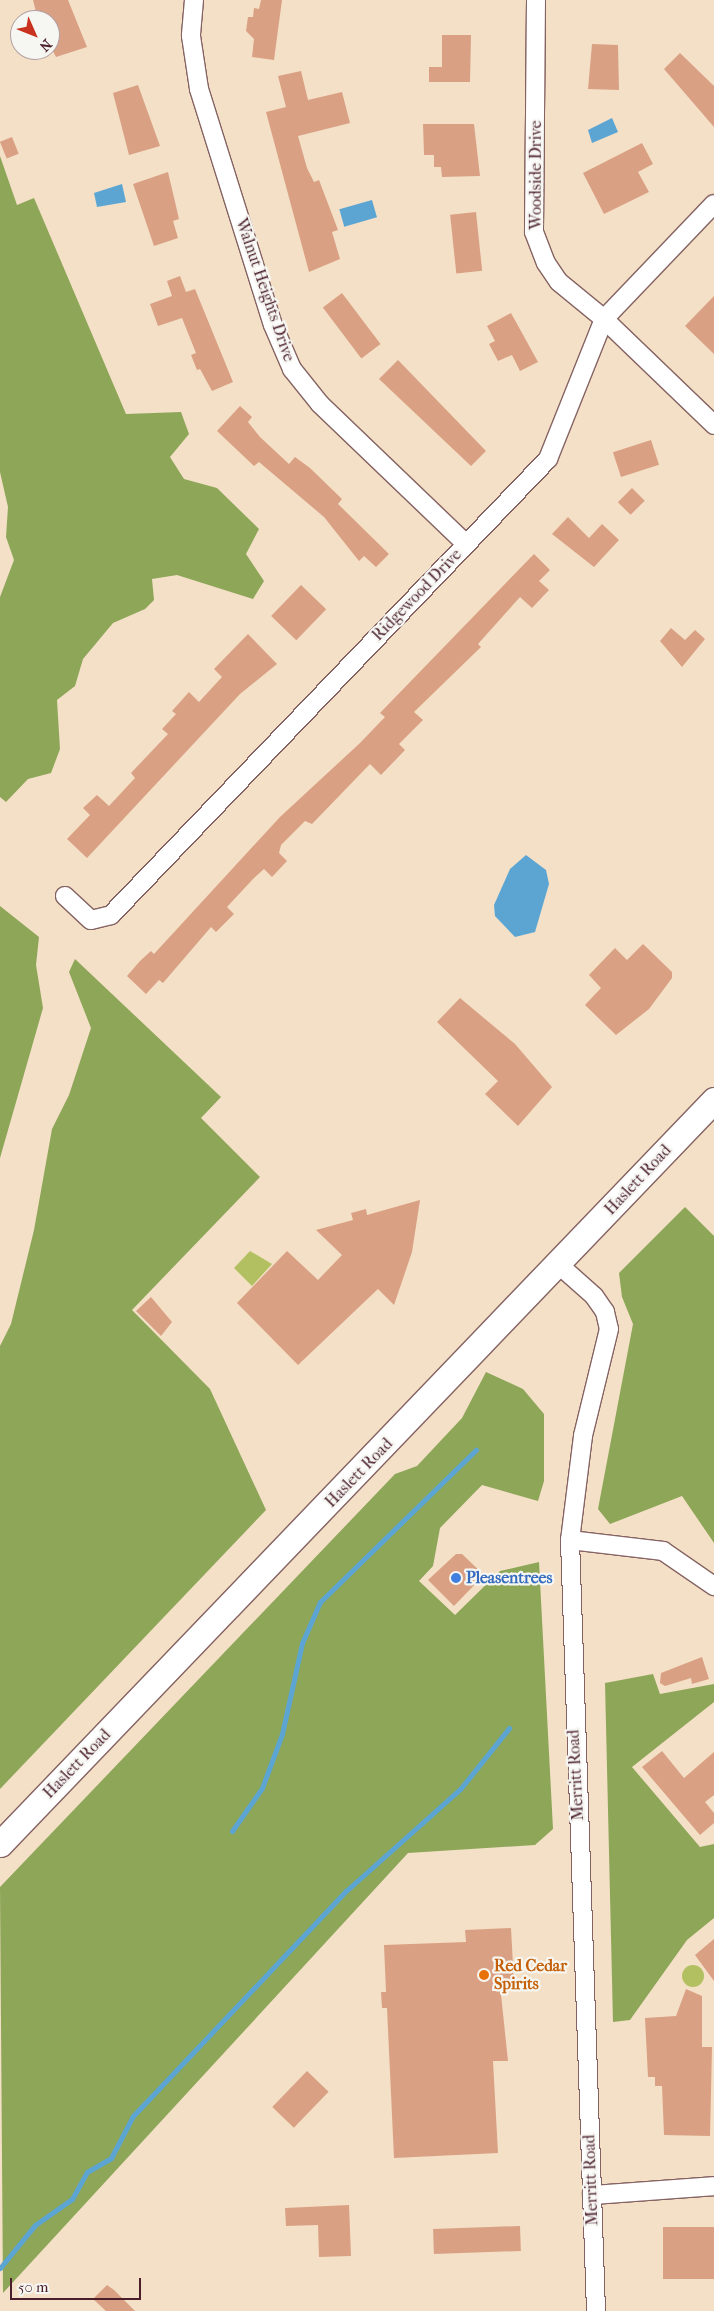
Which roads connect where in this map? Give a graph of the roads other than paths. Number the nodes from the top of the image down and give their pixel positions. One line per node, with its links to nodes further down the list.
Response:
1 (194, 0): 6 (street, Walnut Heights Drive)
2 (536, 0): 4 (street, Woodside Drive)
3 (714, 204): 4 (street, Ridgewood Drive)
4 (604, 319): 5 (street, Woodside Drive); 6 (street, Ridgewood Drive)
5 (714, 425)
6 (466, 544): 7 (street, Ridgewood Drive)
7 (65, 896)
8 (714, 1100): 9 (main road, Haslett Road)
9 (558, 1264): 10 (street, Merritt Road); 12 (main road, Haslett Road)
10 (570, 1540): 11 (street); 14 (street, Merritt Road)
11 (714, 1586)
12 (0, 1844)
13 (714, 2186): 14 (street)
14 (592, 2195): 15 (street, Merritt Road)
15 (596, 2311)

